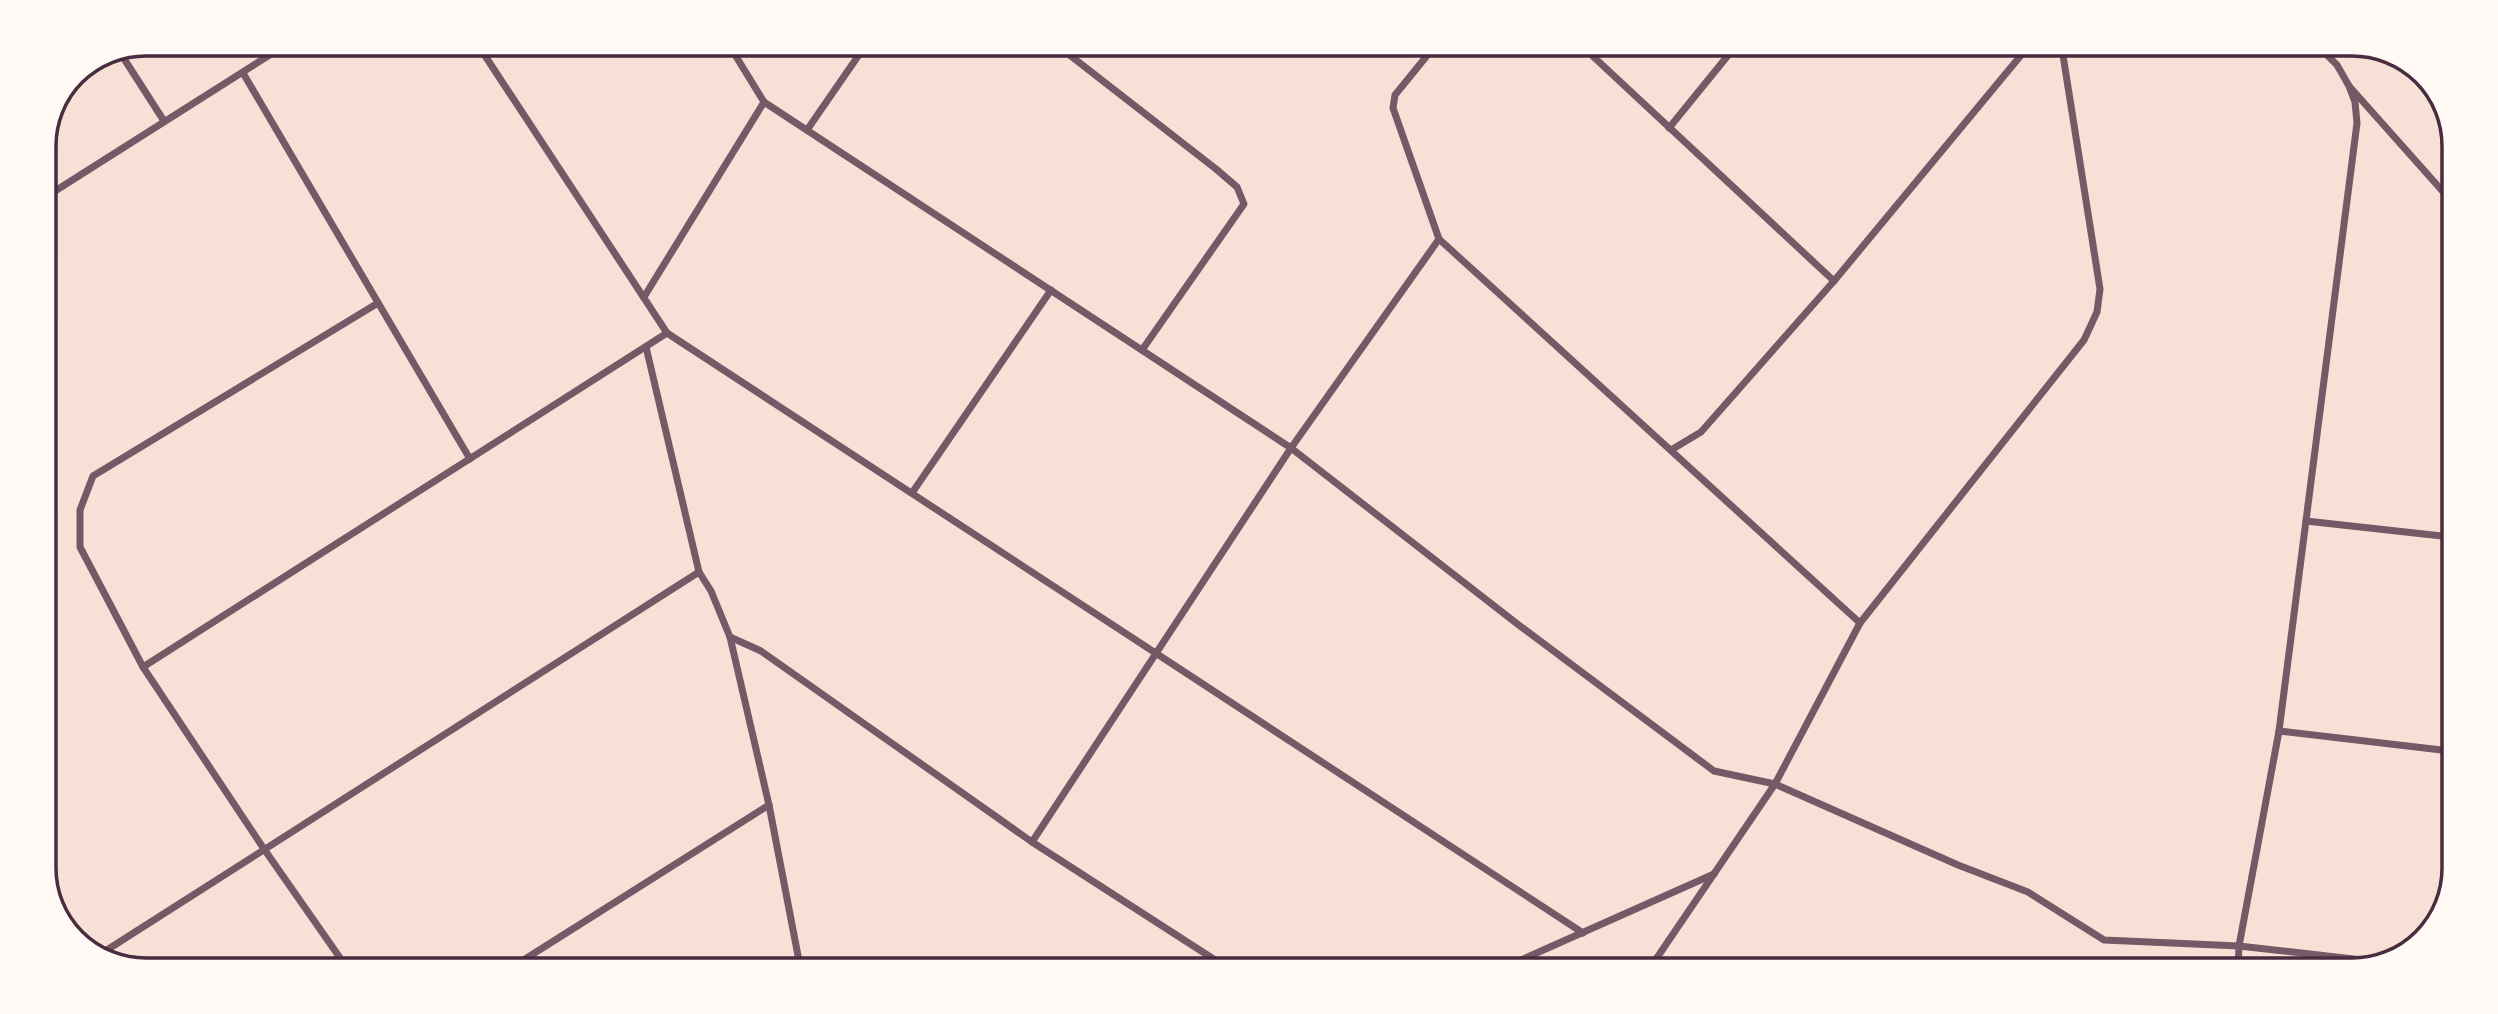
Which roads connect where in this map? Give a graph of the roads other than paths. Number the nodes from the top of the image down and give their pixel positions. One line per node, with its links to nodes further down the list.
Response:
1 (269, 56): 13 (street)
2 (485, 56): 24 (street)
3 (736, 56): 15 (street)
4 (858, 56): 18 (street)
5 (1071, 56): 28 (street)
6 (1427, 56): 21 (street)
7 (1593, 56): 17 (street)
8 (1728, 56): 17 (street)
9 (2020, 56): 22 (street)
10 (2063, 56): 36 (street)
11 (2328, 56): 14 (street)
12 (124, 59): 16 (street)
13 (243, 73): 16 (street); 25 (street)
14 (2349, 86): 20 (street); 33 (street)
15 (764, 102): 18 (street); 24 (street)
16 (164, 121): 19 (street)
17 (1670, 128): 22 (street)
18 (807, 130): 23 (street)
19 (56, 190)
20 (2442, 191)
21 (1439, 239): 29 (street); 30 (street)
22 (1834, 281): 30 (street)
23 (1051, 290): 28 (street); 32 (street)
24 (644, 298): 26 (street)
25 (378, 303): 31 (street); 39 (street)
26 (667, 333): 27 (street); 32 (street)
27 (646, 347): 31 (street); 35 (street)
28 (1142, 350): 29 (street)
29 (1291, 448): 38 (street); 42 (street)
30 (1671, 450): 36 (street)
31 (470, 459): 39 (street)
32 (912, 493): 38 (street)
33 (2306, 521): 34 (street); 40 (street)
34 (2442, 536)
35 (699, 572): 37 (street); 45 (street)
36 (1860, 623): 42 (street)
37 (730, 637): 43 (street); 44 (street)
38 (1157, 652): 44 (street); 47 (street)
39 (144, 667): 45 (street)
40 (2279, 731): 41 (street); 48 (street)
41 (2442, 750)
42 (1775, 784): 46 (street); 48 (street)
43 (769, 805): 51 (street); 52 (street)
44 (1032, 842): 53 (street)
45 (264, 849): 49 (street); 50 (street)
46 (1714, 874): 47 (street); 55 (street)
47 (1583, 933): 54 (street)
48 (2239, 946): 56 (street); 57 (street)
49 (107, 950)
50 (340, 958)
51 (527, 958)
52 (798, 958)
53 (1212, 958)
54 (1526, 958)
55 (1657, 958)
56 (2238, 958)
57 (2345, 958)

